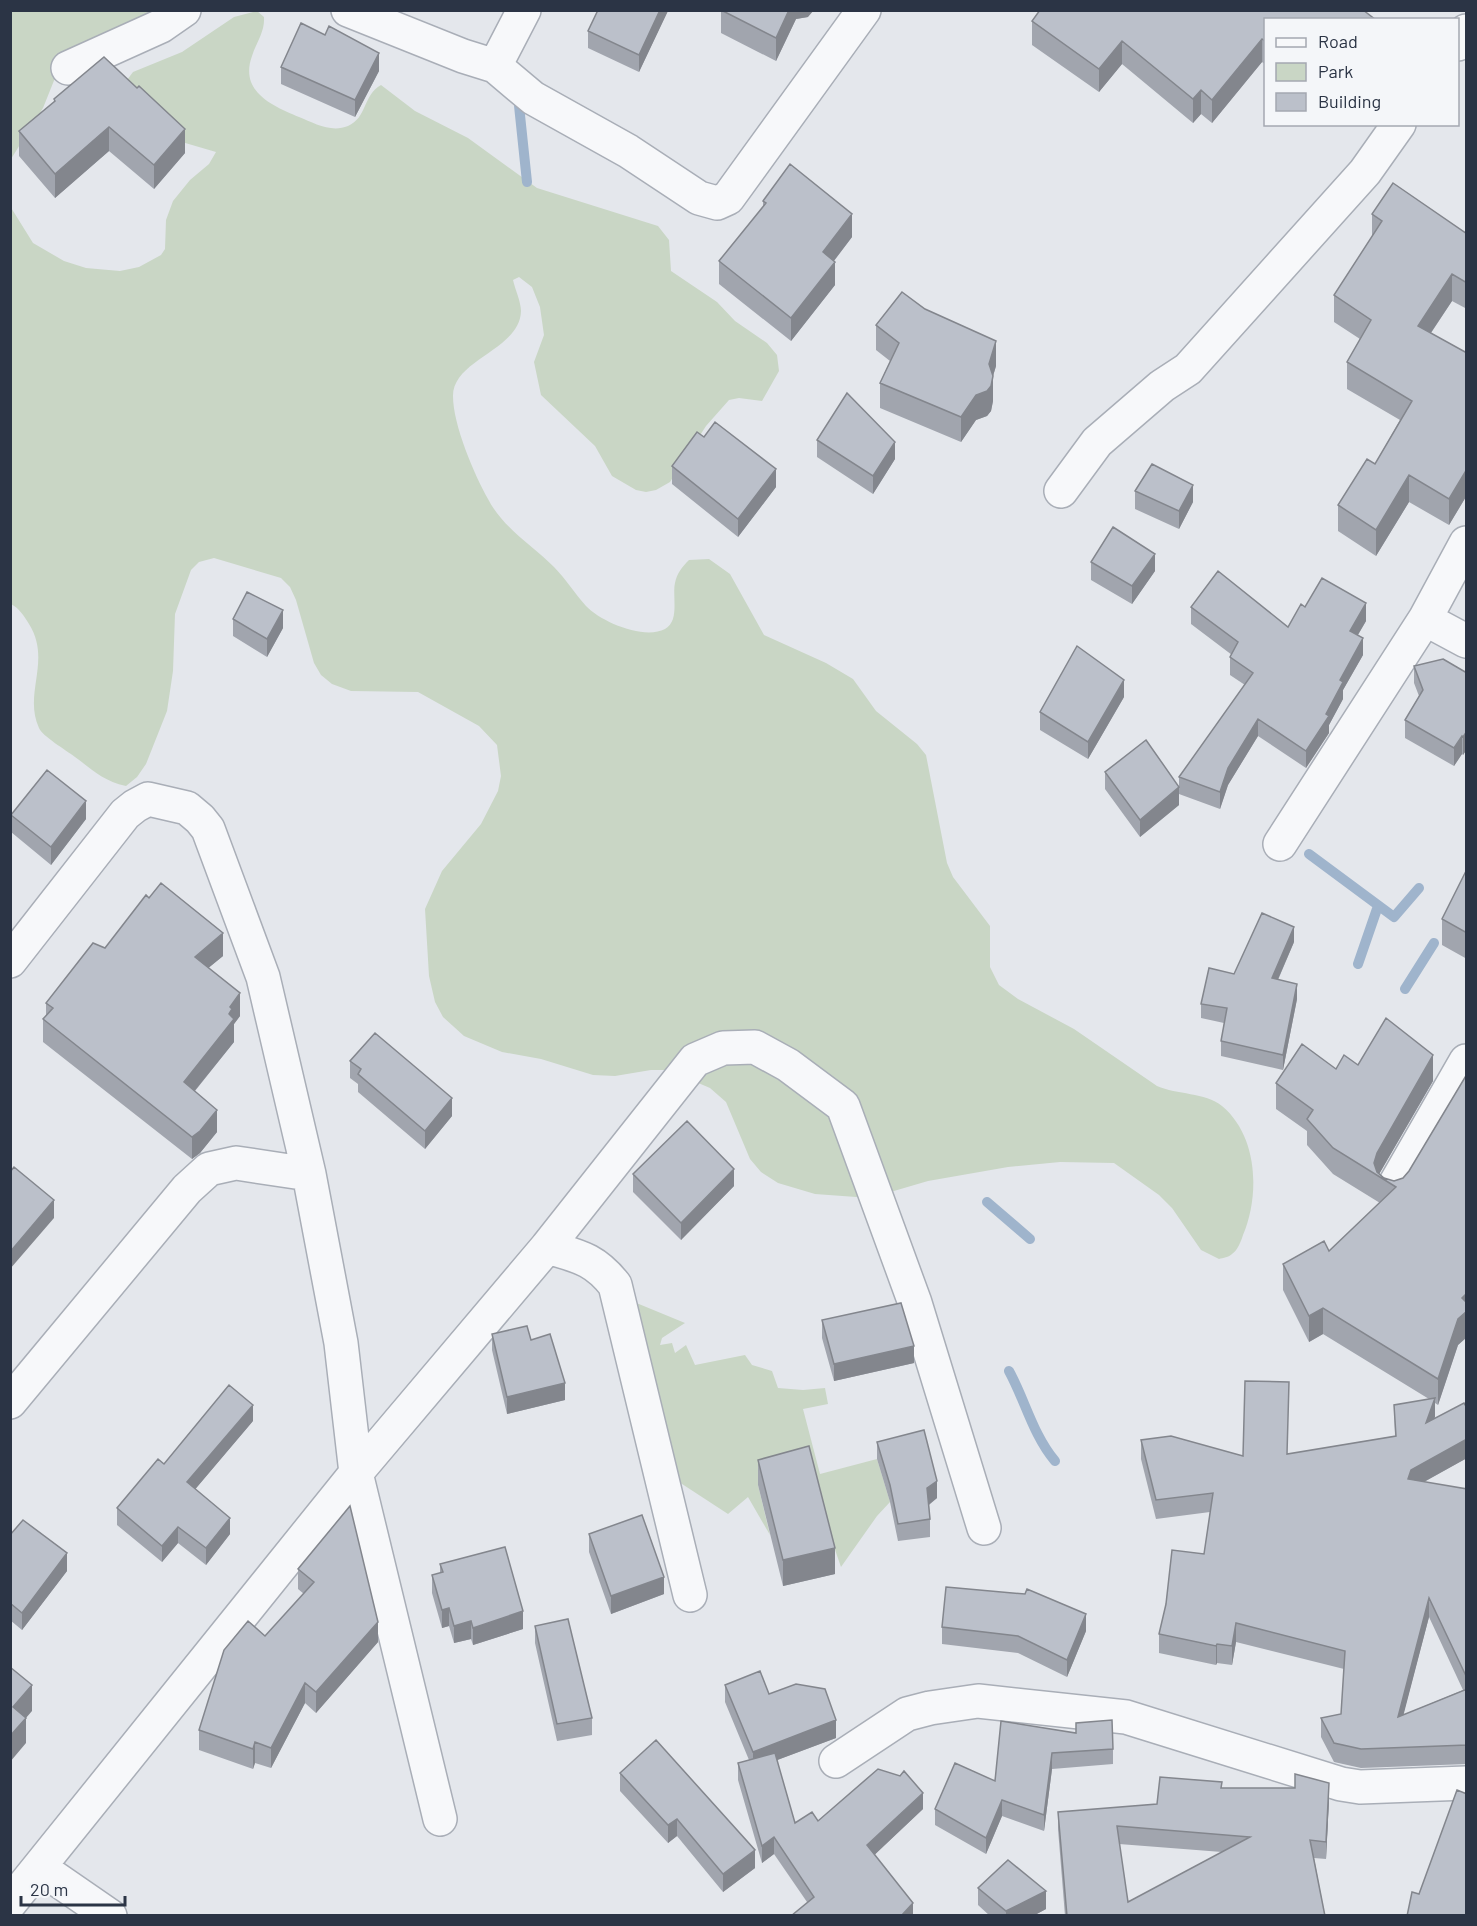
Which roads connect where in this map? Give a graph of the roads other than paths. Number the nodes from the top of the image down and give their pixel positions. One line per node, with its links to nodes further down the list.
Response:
1 (184, 10): 6 (street)
2 (348, 10): 5 (street)
3 (524, 10): 5 (street)
4 (864, 10): 5 (street)
5 (495, 66)
6 (68, 68)
7 (1398, 126): 8 (street)
8 (1061, 491)
9 (1467, 543): 10 (street)
10 (1425, 619): 11 (street); 12 (street)
11 (1467, 641)
12 (1280, 844)
13 (10, 961): 15 (street)
14 (1467, 1061): 16 (street)
15 (309, 1174): 18 (street); 19 (street)
16 (1393, 1188)
17 (547, 1246): 19 (street); 20 (street); 21 (street)
18 (10, 1402)
19 (356, 1473): 24 (street); 25 (street)
20 (984, 1528)
21 (690, 1595)
22 (836, 1761): 23 (street)
23 (1467, 1783)
24 (440, 1819)
25 (39, 1867): 26 (street); 27 (street)
26 (10, 1903)
27 (110, 1916)

